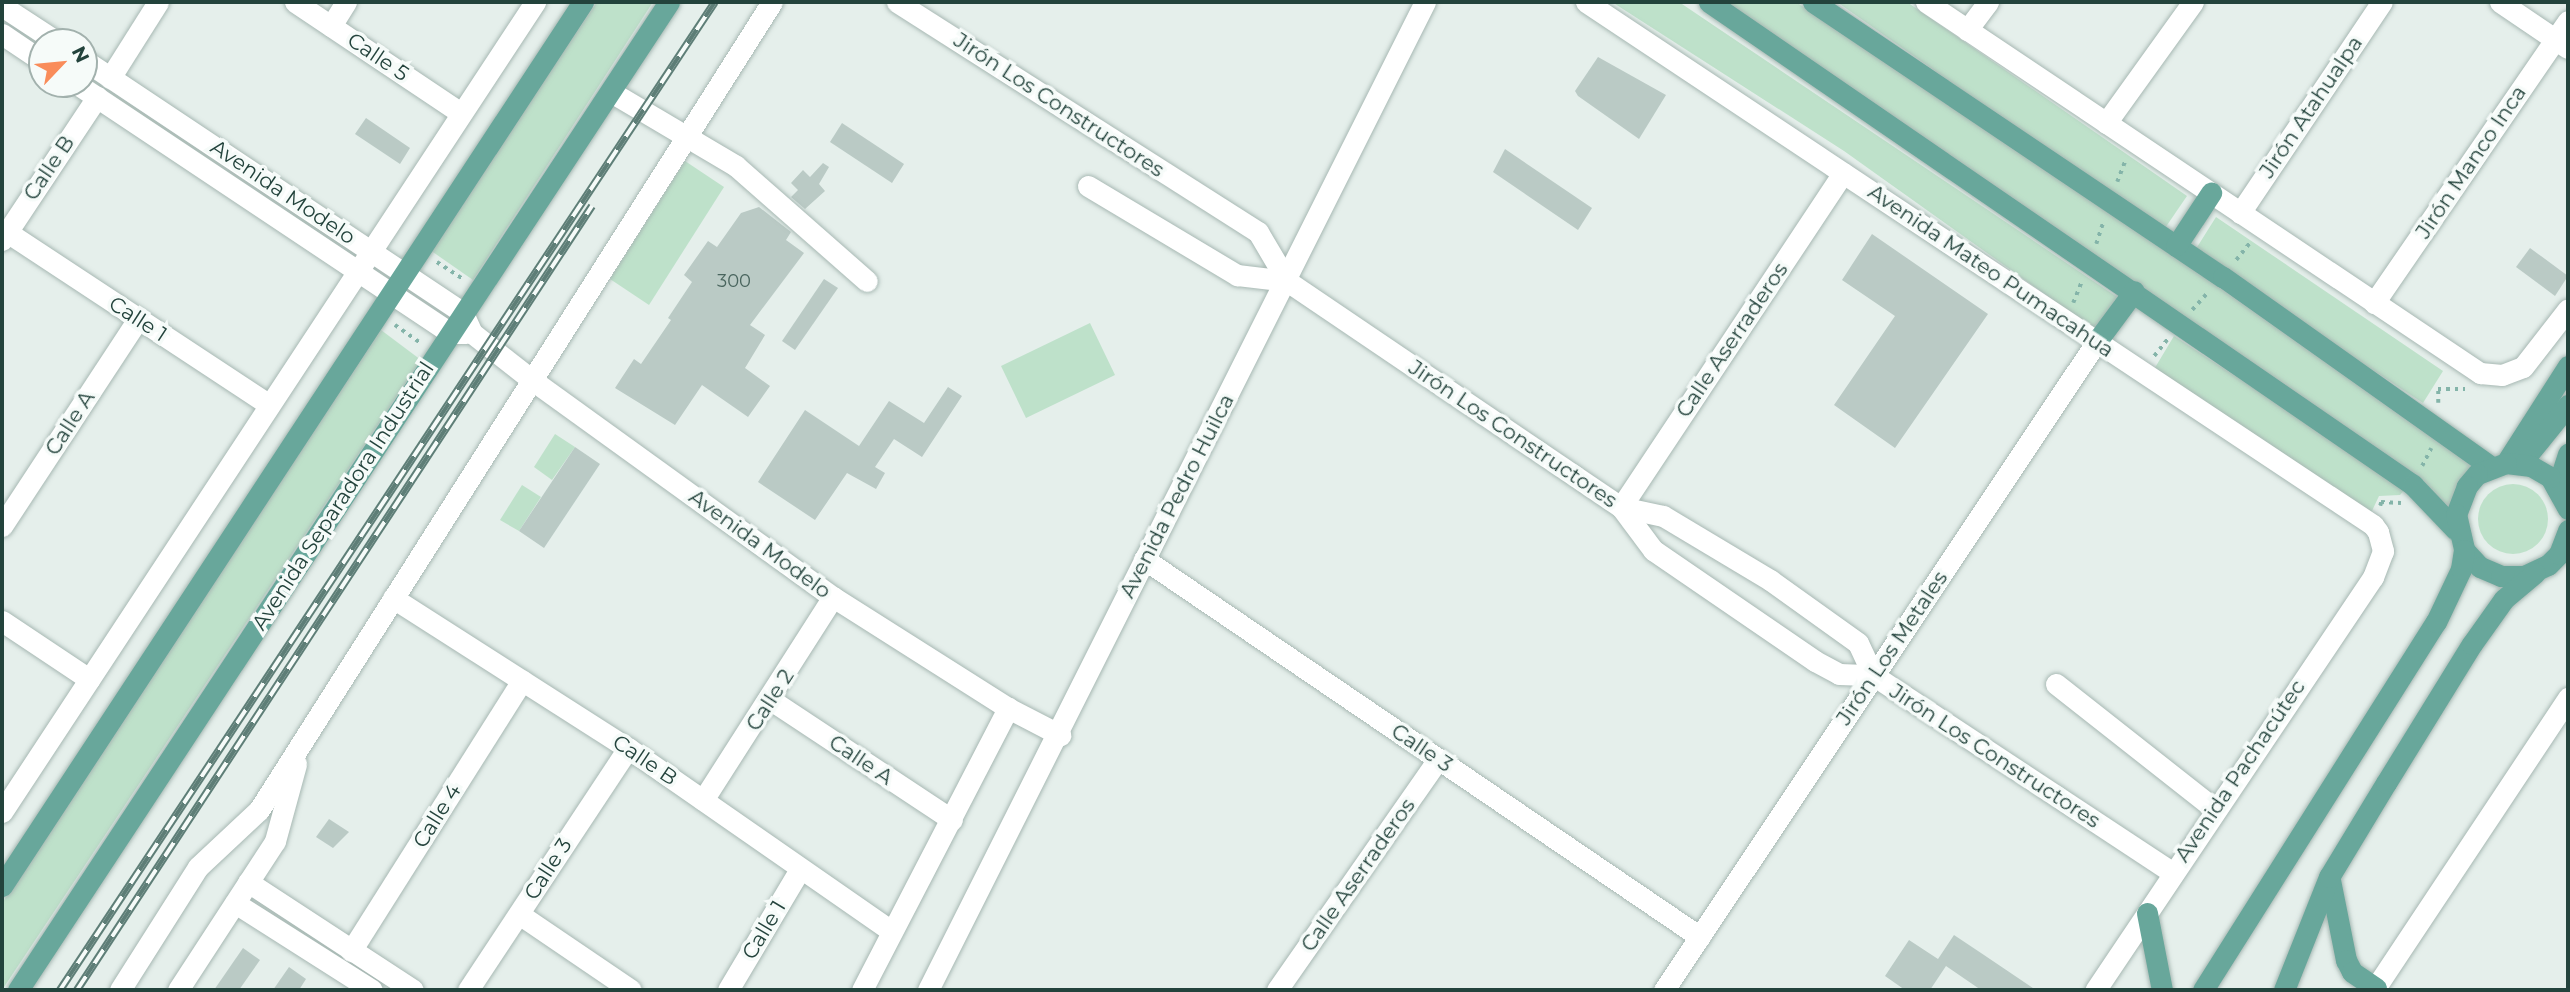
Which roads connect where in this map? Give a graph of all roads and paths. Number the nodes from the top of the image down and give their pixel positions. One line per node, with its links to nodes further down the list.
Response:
1 (158, 2): 27 (street)
2 (295, 2): 20 (street, Calle 5)
3 (346, 2): 20 (street)
4 (535, 2): 31 (street)
5 (583, 2): 46 (main road)
6 (669, 2): 28 (main road, Avenida Separadora Industrial)
7 (772, 2): 33 (street)
8 (897, 2): 49 (street, Jirón Los Constructores)
9 (1425, 2): 49 (street, Avenida Pedro Huilca)
10 (1586, 2): 35 (street, Avenida Mateo Pumacahua)
11 (1709, 2): 44 (main road)
12 (1814, 2): 38 (main road)
13 (1926, 2): 22 (street)
14 (1987, 2): 22 (street)
15 (2193, 2): 32 (street)
16 (2382, 2): 39 (street, Jirón Atahualpa)
17 (2500, 2): 24 (street)
18 (2, 5): 21 (street)
19 (2568, 21): 24 (street, Jirón Manco Inca)
20 (331, 26): 31 (street, Calle 5)
21 (36, 28)
22 (1968, 30): 32 (street)
23 (2, 34): 25 (street)
24 (2562, 43): 52 (street, Jirón Manco Inca)
25 (28, 52)
26 (98, 70): 27 (street, Avenida Modelo)
27 (110, 78): 43 (street, Avenida Modelo)
28 (611, 92): 33 (street); 54 (main road, Avenida Separadora Industrial)
29 (96, 98): 41 (street, Calle B)
30 (98, 98): 45 (street, Avenida Modelo)
31 (461, 113): 43 (street)
32 (2106, 123): 34 (street)
33 (686, 137): 48 (street); 63 (street)
34 (2133, 141): 37 (street); 38 (path)
35 (1843, 173): 56 (street, Avenida Mateo Pumacahua); 69 (street, Calle Aserraderos)
36 (1088, 186): 49 (street)
37 (2211, 193): 39 (street); 42 (main road)
38 (2109, 203): 42 (main road); 44 (path)
39 (2240, 213): 40 (street)
40 (2262, 228): 47 (path); 52 (street)
41 (4, 236): 55 (street, Calle 1)
42 (2176, 246): 47 (main road)
43 (370, 250): 45 (street); 46 (street, Avenida Modelo)
44 (2090, 261): 50 (main road); 56 (path)
45 (358, 269): 51 (street, Avenida Modelo); 64 (street)
46 (405, 272): 51 (main road); 54 (street, Avenida Modelo)
47 (2223, 277): 57 (path); 67 (main road)
48 (867, 281)
49 (1287, 281): 69 (street, Jirón Los Constructores); 75 (street, Avenida Pedro Huilca)
50 (2133, 290): 57 (main road); 60 (main road)
51 (392, 292): 58 (street, Avenida Modelo); 99 (main road)
52 (2374, 303): 53 (street)
53 (2568, 309)
54 (463, 313): 58 (main road, Avenida Separadora Industrial); 59 (street, Avenida Modelo)
55 (138, 319): 64 (street, Calle 1); 70 (street, Calle A)
56 (2066, 321): 60 (street, Avenida Mateo Pumacahua)
57 (2180, 323): 62 (path); 71 (main road)
58 (450, 333): 59 (street); 106 (main road, Avenida Separadora Industrial)
59 (472, 333): 63 (street, Avenida Modelo)
60 (2096, 341): 62 (street, Avenida Mateo Pumacahua); 80 (street, Jirón Los Metales)
61 (2568, 366): 67 (main road)
62 (2143, 371): 73 (street, Avenida Mateo Pumacahua)
63 (532, 380): 77 (street, Avenida Modelo); 78 (street)
64 (269, 405): 81 (street)
65 (2568, 405): 67 (main road)
66 (2568, 454): 68 (main road)
67 (2506, 464): 68 (main road); 71 (main road)
68 (2565, 497)
69 (1621, 507): 80 (street); 80 (street, Jirón Los Constructores)
70 (2, 526)
71 (2456, 530): 74 (main road)
72 (2568, 530): 76 (main road)
73 (2383, 551): 92 (street, Avenida Pachacútec)
74 (2464, 551): 76 (main road); 120 (main road)
75 (1144, 559): 87 (street, Avenida Pedro Huilca); 90 (street, Calle 3)
76 (2535, 573): 97 (main road)
77 (833, 597): 85 (street, Calle 2); 86 (street, Avenida Modelo)
78 (393, 598): 82 (street, Calle B); 88 (street)
79 (2, 621): 81 (street)
80 (1873, 675): 96 (street, Jirón Los Constructores); 104 (street, Jirón Los Metales)
81 (89, 679): 93 (street)
82 (522, 681): 89 (street, Calle B); 105 (street, Calle 4)
83 (2056, 684): 92 (street)
84 (2568, 698): 122 (street)
85 (771, 700): 91 (street, Calle 2); 94 (street, Calle A)
86 (1008, 708): 87 (street, Avenida Modelo); 94 (street)
87 (1060, 735): 115 (street, Avenida Pedro Huilca)
88 (302, 742): 98 (street); 107 (street)
89 (628, 748): 91 (street, Calle B); 102 (street, Calle 3)
90 (1438, 759): 104 (street, Calle 3); 116 (street, Calle Aserraderos)
91 (703, 800): 95 (street, Calle B)
92 (2216, 809): 96 (street, Avenida Pachacútec)
93 (2, 812)
94 (951, 820): 103 (street)
95 (800, 869): 103 (street, Calle B); 113 (street, Calle 1)
96 (2173, 873): 101 (street, Avenida Pachacútec)
97 (2329, 877): 121 (main road); 122 (main road)
98 (248, 882): 100 (street); 105 (street)
99 (2, 886)
100 (234, 903): 108 (street); 109 (street)
101 (2147, 913): 118 (street, Avenida Pachacútec); 119 (main road)
102 (519, 914): 111 (street, Calle 3); 112 (street)
103 (891, 931): 114 (street)
104 (1700, 937): 117 (street, Jirón Los Metales)
105 (351, 951): 110 (street)
106 (18, 990)
107 (120, 990)
108 (178, 990)
109 (372, 990)
110 (413, 990)
111 (468, 990)
112 (632, 990)
113 (728, 990)
114 (862, 990)
115 (928, 990)
116 (1277, 990)
117 (1664, 990)
118 (2095, 990)
119 (2162, 990)
120 (2203, 990)
121 (2284, 990)
122 (2377, 990)

